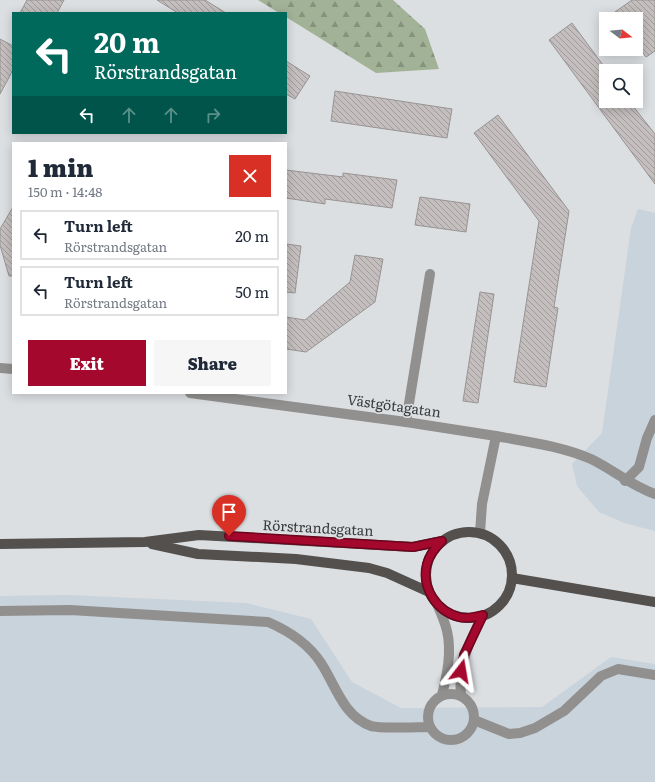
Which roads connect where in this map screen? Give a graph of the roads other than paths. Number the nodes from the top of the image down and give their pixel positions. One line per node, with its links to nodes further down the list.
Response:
1 (430, 274): 6 (street)
2 (0, 368): 3 (street)
3 (12, 369)
4 (197, 394): 6 (street, Västgötagatan)
5 (655, 420): 8 (street)
6 (406, 422): 7 (street, Västgötagatan)
7 (496, 436): 8 (street, Västgötagatan); 10 (street)
8 (625, 481): 9 (street, Västgötagatan)
9 (655, 494)
10 (480, 533): 11 (main road, Rörstrandsgatan); 14 (main road, Rörstrandsgatan)
11 (442, 541): 12 (main road, Rörstrandsgatan); 15 (main road, Rörstrandsgatan)
12 (145, 542): 13 (main road, Rörstrandsgatan); 15 (main road, Rörstrandsgatan)
13 (0, 544)
14 (512, 578): 16 (main road); 19 (main road, Rörstrandsgatan)
15 (429, 592): 17 (main road, Rörstrandsgatan)
16 (655, 602)
17 (437, 604): 19 (main road, Rörstrandsgatan); 21 (street)
18 (0, 612): 24 (street)
19 (483, 615): 22 (street)
20 (655, 675): 23 (street)
21 (442, 695): 22 (street); 24 (street)
22 (462, 696): 23 (street)
23 (474, 720): 24 (street)
24 (430, 727)

